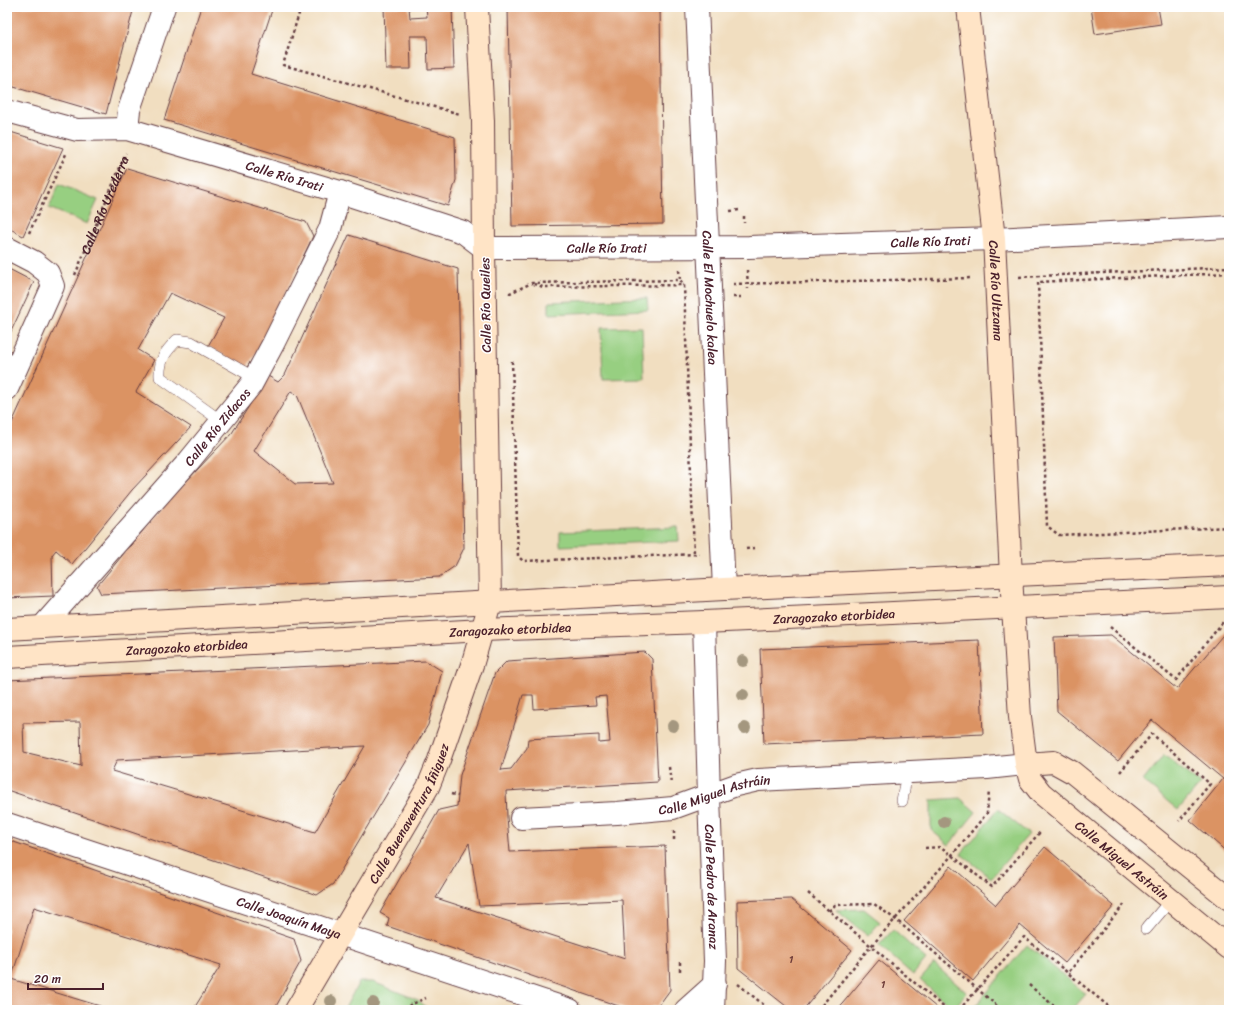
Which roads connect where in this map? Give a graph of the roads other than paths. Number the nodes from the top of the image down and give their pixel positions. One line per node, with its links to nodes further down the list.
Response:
1 (164, 7): 6 (street)
2 (477, 7): 12 (main road, Calle Río Queiles)
3 (697, 7): 10 (street, Calle El Mochuelo kalea)
4 (968, 7): 9 (main road, Calle Río Ultzama)
5 (7, 111): 6 (street, Calle Río Irati)
6 (131, 130): 7 (street, Calle Río Irati)
7 (340, 192): 12 (street, Calle Río Irati); 13 (street, Calle Río Zidacos)
8 (1229, 227): 9 (street, Calle Río Irati)
9 (994, 239): 10 (street, Calle Río Irati); 17 (main road, Calle Río Ultzama)
10 (709, 247): 12 (street, Calle Río Irati); 18 (street, Calle El Mochuelo kalea)
11 (7, 248): 14 (street)
12 (484, 248): 20 (main road, Calle Río Queiles)
13 (255, 378): 15 (street, Calle Río Zidacos); 15 (lane)
14 (7, 390)
15 (221, 421): 23 (street, Calle Río Zidacos)
16 (1229, 565): 17 (main road, Zaragozako etorbidea)
17 (1011, 576): 18 (main road, Zaragozako etorbidea); 21 (main road)
18 (724, 589): 20 (main road, Zaragozako etorbidea)
19 (1229, 597): 21 (main road, Zaragozako etorbidea)
20 (490, 603): 23 (main road, Zaragozako etorbidea); 25 (main road, Calle Buenaventura Íñiguez)
21 (1013, 608): 22 (main road, Zaragozako etorbidea); 27 (main road, Calle Miguel Astráin)
22 (704, 622): 25 (main road, Zaragozako etorbidea); 29 (street, Calle Pedro de Aranaz)
23 (42, 627): 24 (main road, Zaragozako etorbidea)
24 (7, 629)
25 (483, 630): 26 (main road, Zaragozako etorbidea); 36 (main road, Calle Buenaventura Íñiguez)
26 (7, 657)
27 (1026, 764): 28 (street, Calle Miguel Astráin); 33 (main road, Calle Miguel Astráin); 34 (main road, Calle Miguel Astráin)
28 (907, 772): 29 (street, Calle Miguel Astráin); 30 (lane)
29 (708, 796): 31 (street, Calle Miguel Astráin); 38 (street, Calle Pedro de Aranaz)
30 (902, 801)
31 (521, 818)
32 (7, 824): 36 (street, Calle Joaquín Maya)
33 (1229, 899)
34 (1170, 901): 35 (lane); 37 (main road, Calle Miguel Astráin)
35 (1146, 929)
36 (340, 934): 39 (main road, Calle Buenaventura Íñiguez); 40 (street, Calle Joaquín Maya)
37 (1229, 948)
38 (724, 982): 41 (street); 42 (street, Calle Pedro de Aranaz)
39 (296, 1010)
40 (570, 1010)
41 (686, 1010)
42 (713, 1010)

